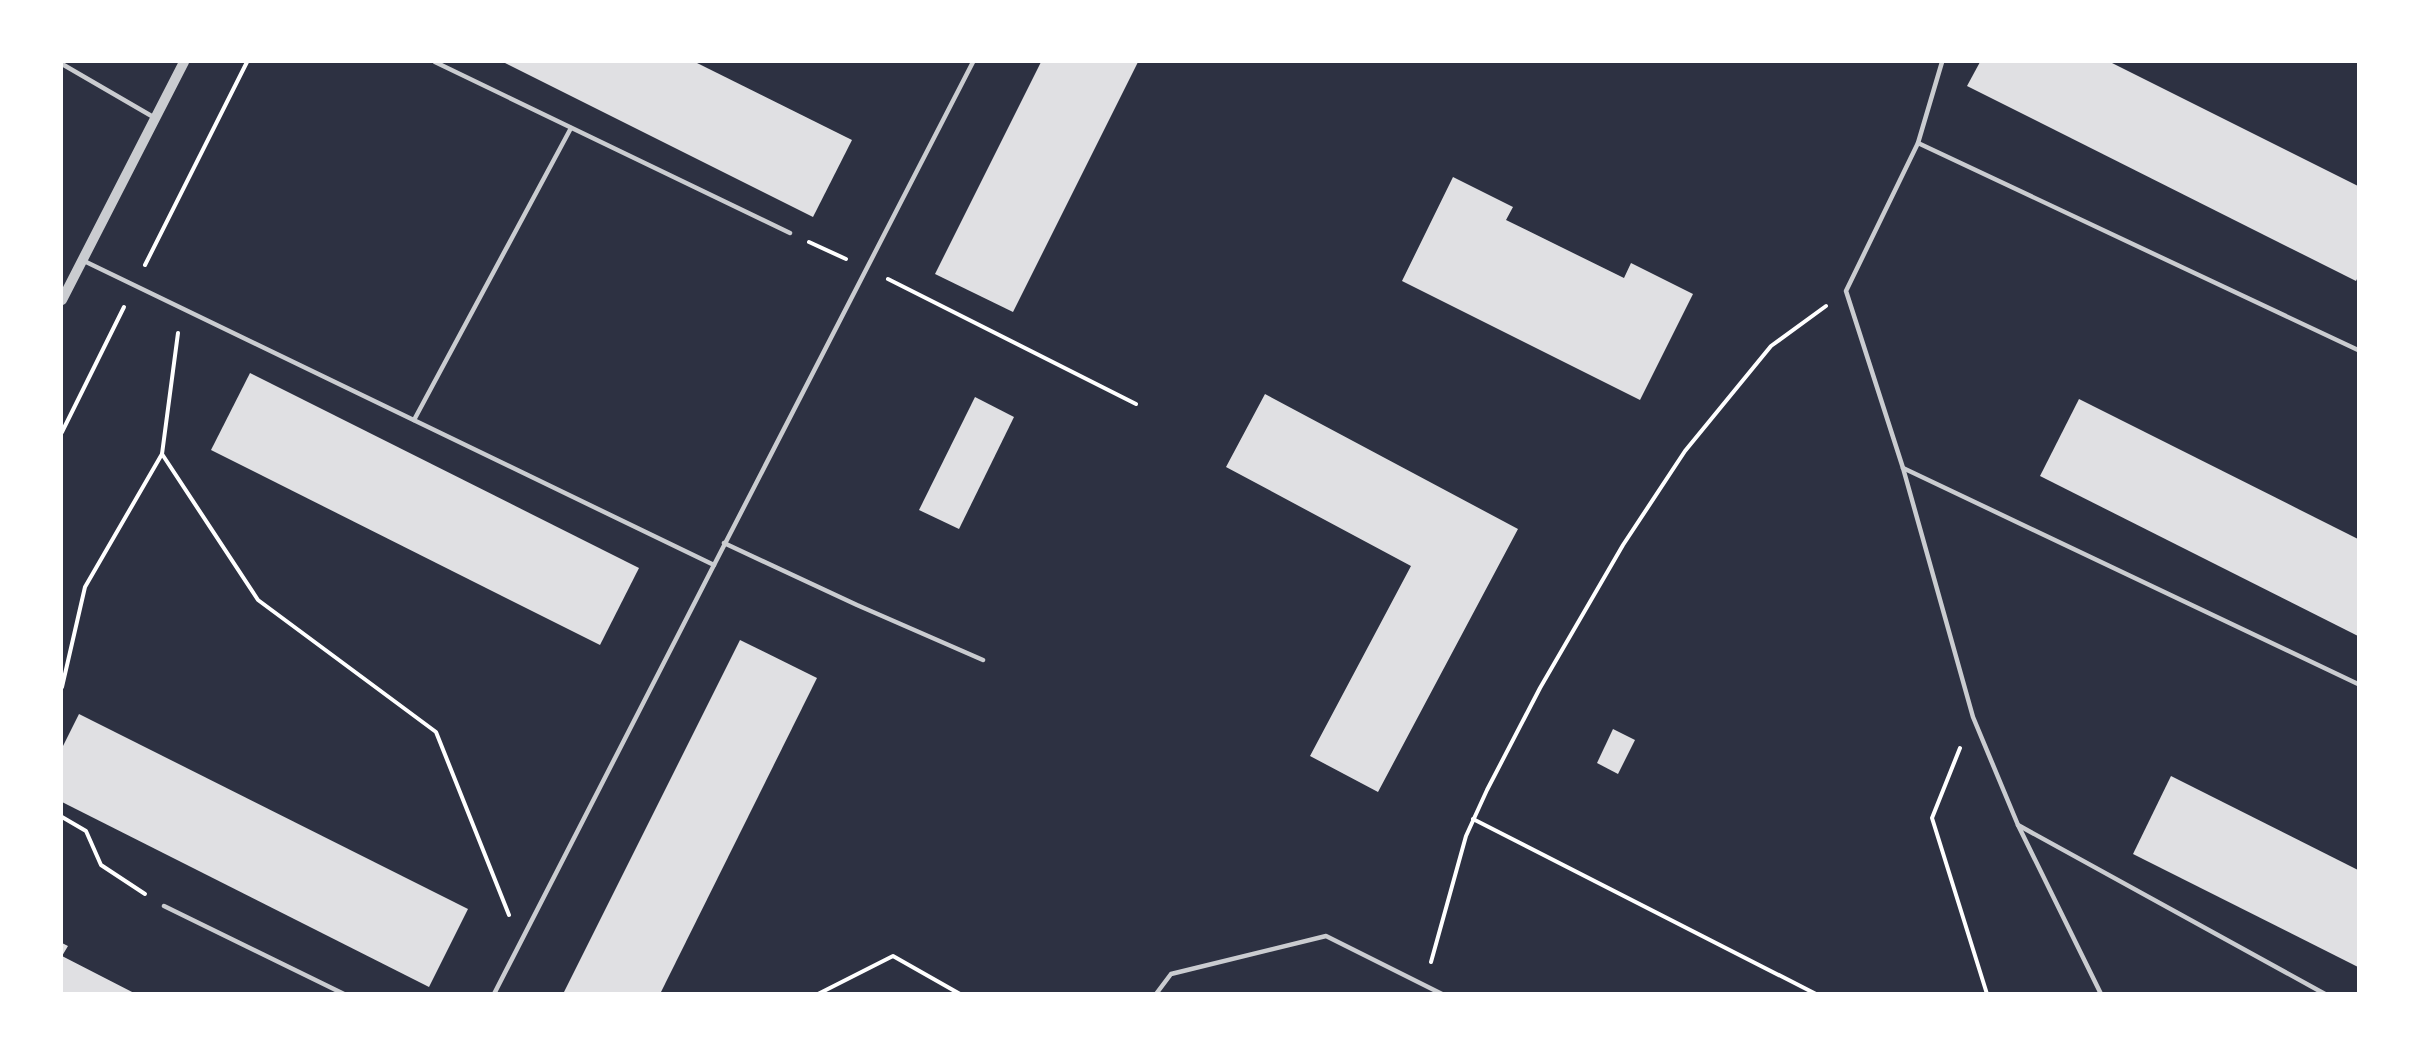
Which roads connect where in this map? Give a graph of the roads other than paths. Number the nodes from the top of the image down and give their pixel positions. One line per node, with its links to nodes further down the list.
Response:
1 (184, 62): 6 (street)
2 (435, 62): 7 (lane)
3 (973, 62): 15 (lane)
4 (1942, 62): 8 (lane)
5 (62, 64): 6 (lane)
6 (156, 119): 10 (street)
7 (571, 128): 9 (lane); 13 (lane)
8 (1918, 143): 12 (lane); 14 (lane)
9 (790, 233)
10 (82, 260): 11 (street); 13 (lane)
11 (62, 300)
12 (2358, 350)
13 (414, 420): 16 (lane)
14 (1903, 468): 18 (lane); 19 (lane)
15 (724, 543): 16 (lane); 17 (lane)
16 (714, 565): 22 (lane)
17 (983, 660)
18 (2358, 684)
19 (2018, 825): 25 (lane); 26 (lane)
20 (164, 906): 21 (lane)
21 (344, 993)
22 (494, 993)
23 (1156, 993): 24 (lane)
24 (1442, 993)
25 (2101, 993)
26 (2325, 993)

